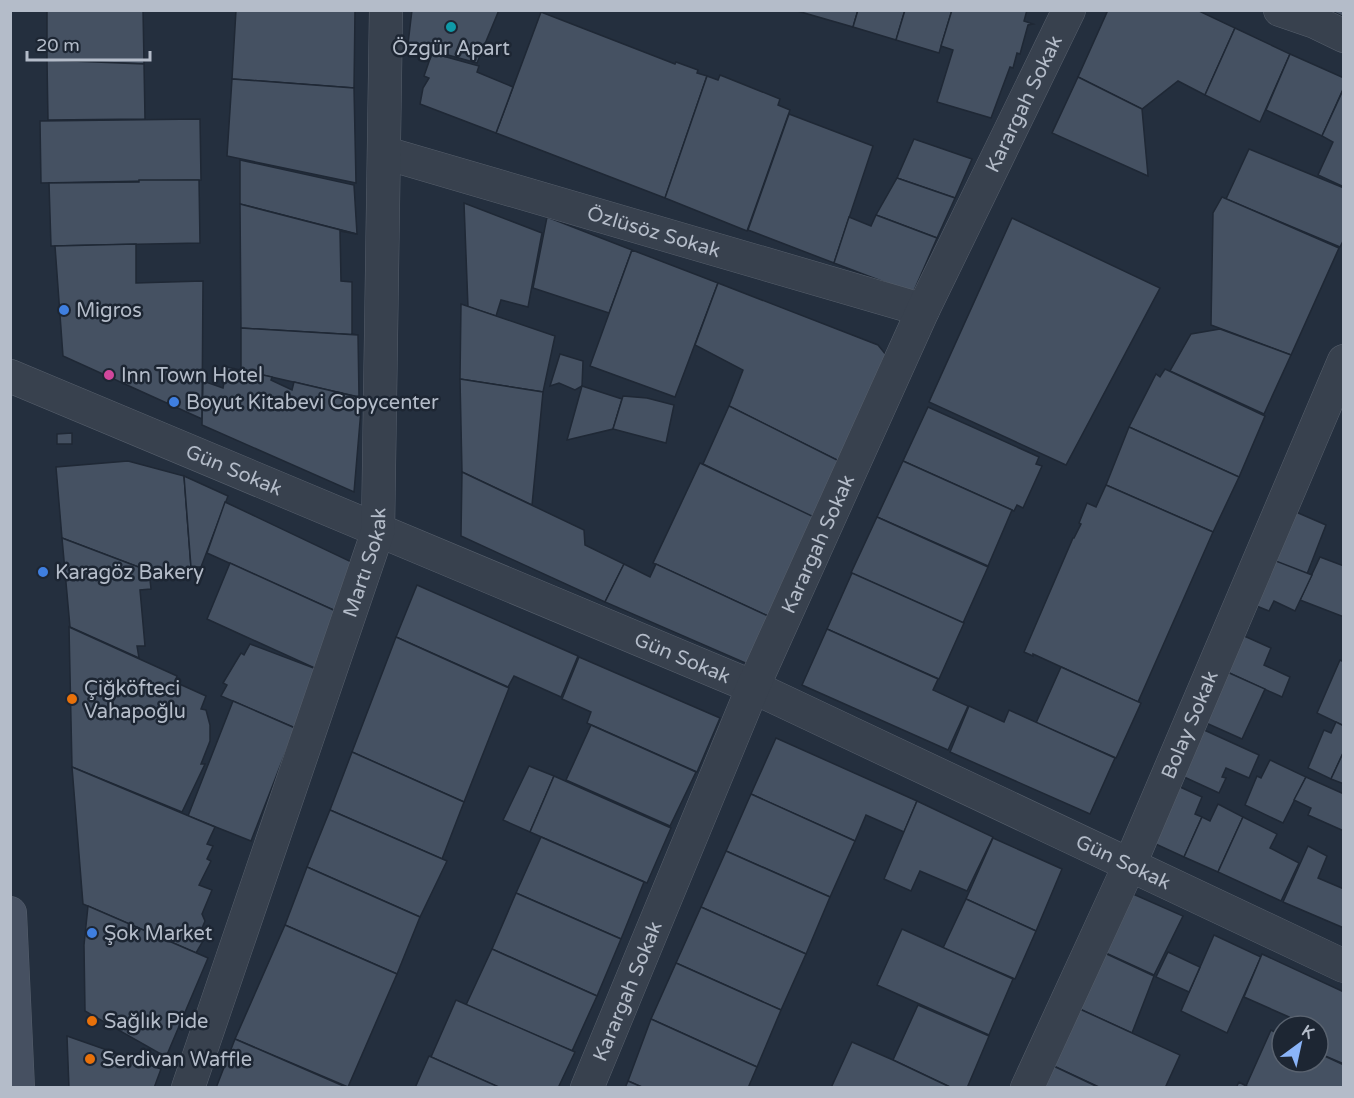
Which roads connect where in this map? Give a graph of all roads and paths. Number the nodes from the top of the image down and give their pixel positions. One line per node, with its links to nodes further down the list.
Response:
1 (386, 10): 5 (street, Martı Sokak)
2 (1069, 10): 6 (street, Karargah Sokak)
3 (1280, 10): 4 (street)
4 (1344, 36)
5 (385, 153): 6 (street, Özlüsöz Sokak); 9 (street, Martı Sokak)
6 (923, 310): 10 (street, Karargah Sokak)
7 (1344, 361): 11 (street, Bolay Sokak)
8 (10, 376): 9 (street, Gün Sokak)
9 (378, 531): 10 (street, Gün Sokak); 15 (street, Martı Sokak)
10 (753, 687): 11 (street, Gün Sokak); 16 (street, Karargah Sokak)
11 (1130, 864): 13 (street, Gün Sokak); 17 (street, Bolay Sokak)
12 (10, 913): 14 (main road)
13 (1344, 966)
14 (18, 1088)
15 (188, 1088)
16 (587, 1088)
17 (1027, 1088)

